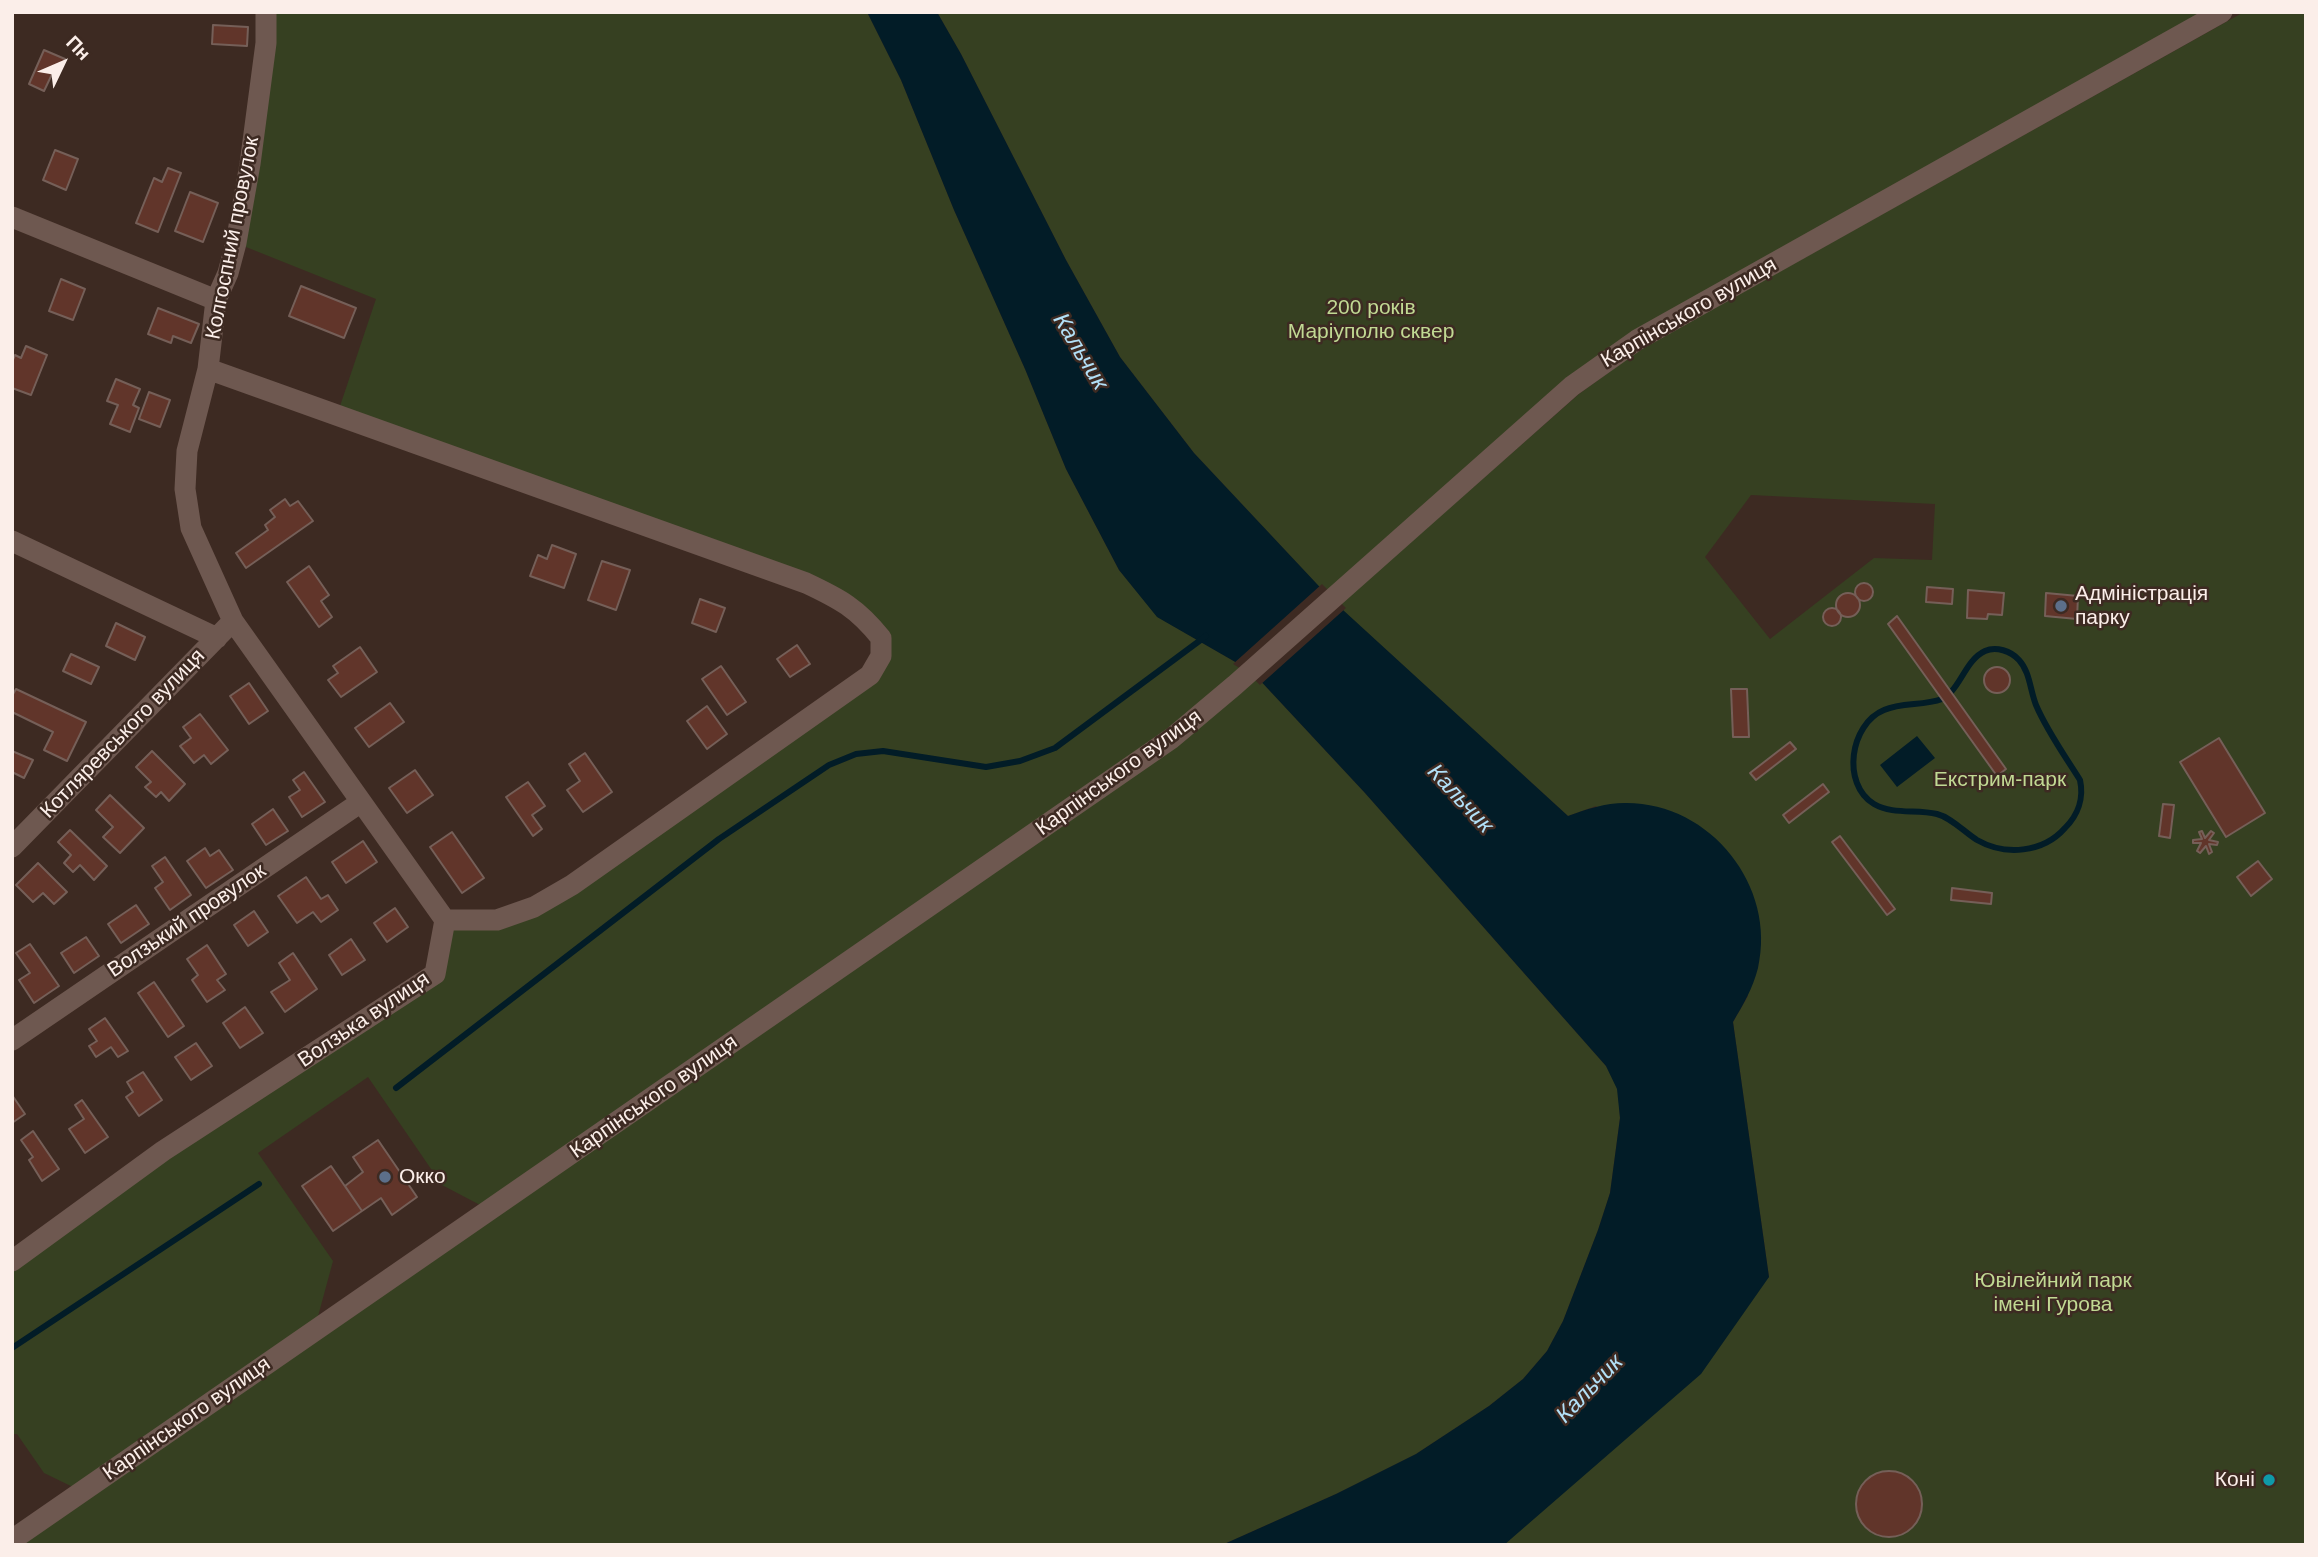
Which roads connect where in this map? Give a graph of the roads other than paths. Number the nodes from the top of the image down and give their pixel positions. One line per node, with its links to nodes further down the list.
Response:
1 (266, 12): 4 (street, Колгоспний провулок)
2 (2222, 12): 14 (street, Карпінського вулиця)
3 (12, 217): 4 (street)
4 (216, 300): 5 (street, Колгоспний провулок)
5 (208, 369): 7 (street, Колгоспний провулок); 11 (street)
6 (12, 541): 8 (street)
7 (233, 621): 8 (street, Котляревського вулиця); 9 (street, Колгоспний провулок)
8 (217, 638): 10 (street, Котляревського вулиця)
9 (361, 802): 11 (street, Колгоспний провулок); 12 (street, Волзький провулок)
10 (12, 847)
11 (445, 920): 13 (street, Волзька вулиця)
12 (12, 1040)
13 (12, 1261)
14 (12, 1541)

